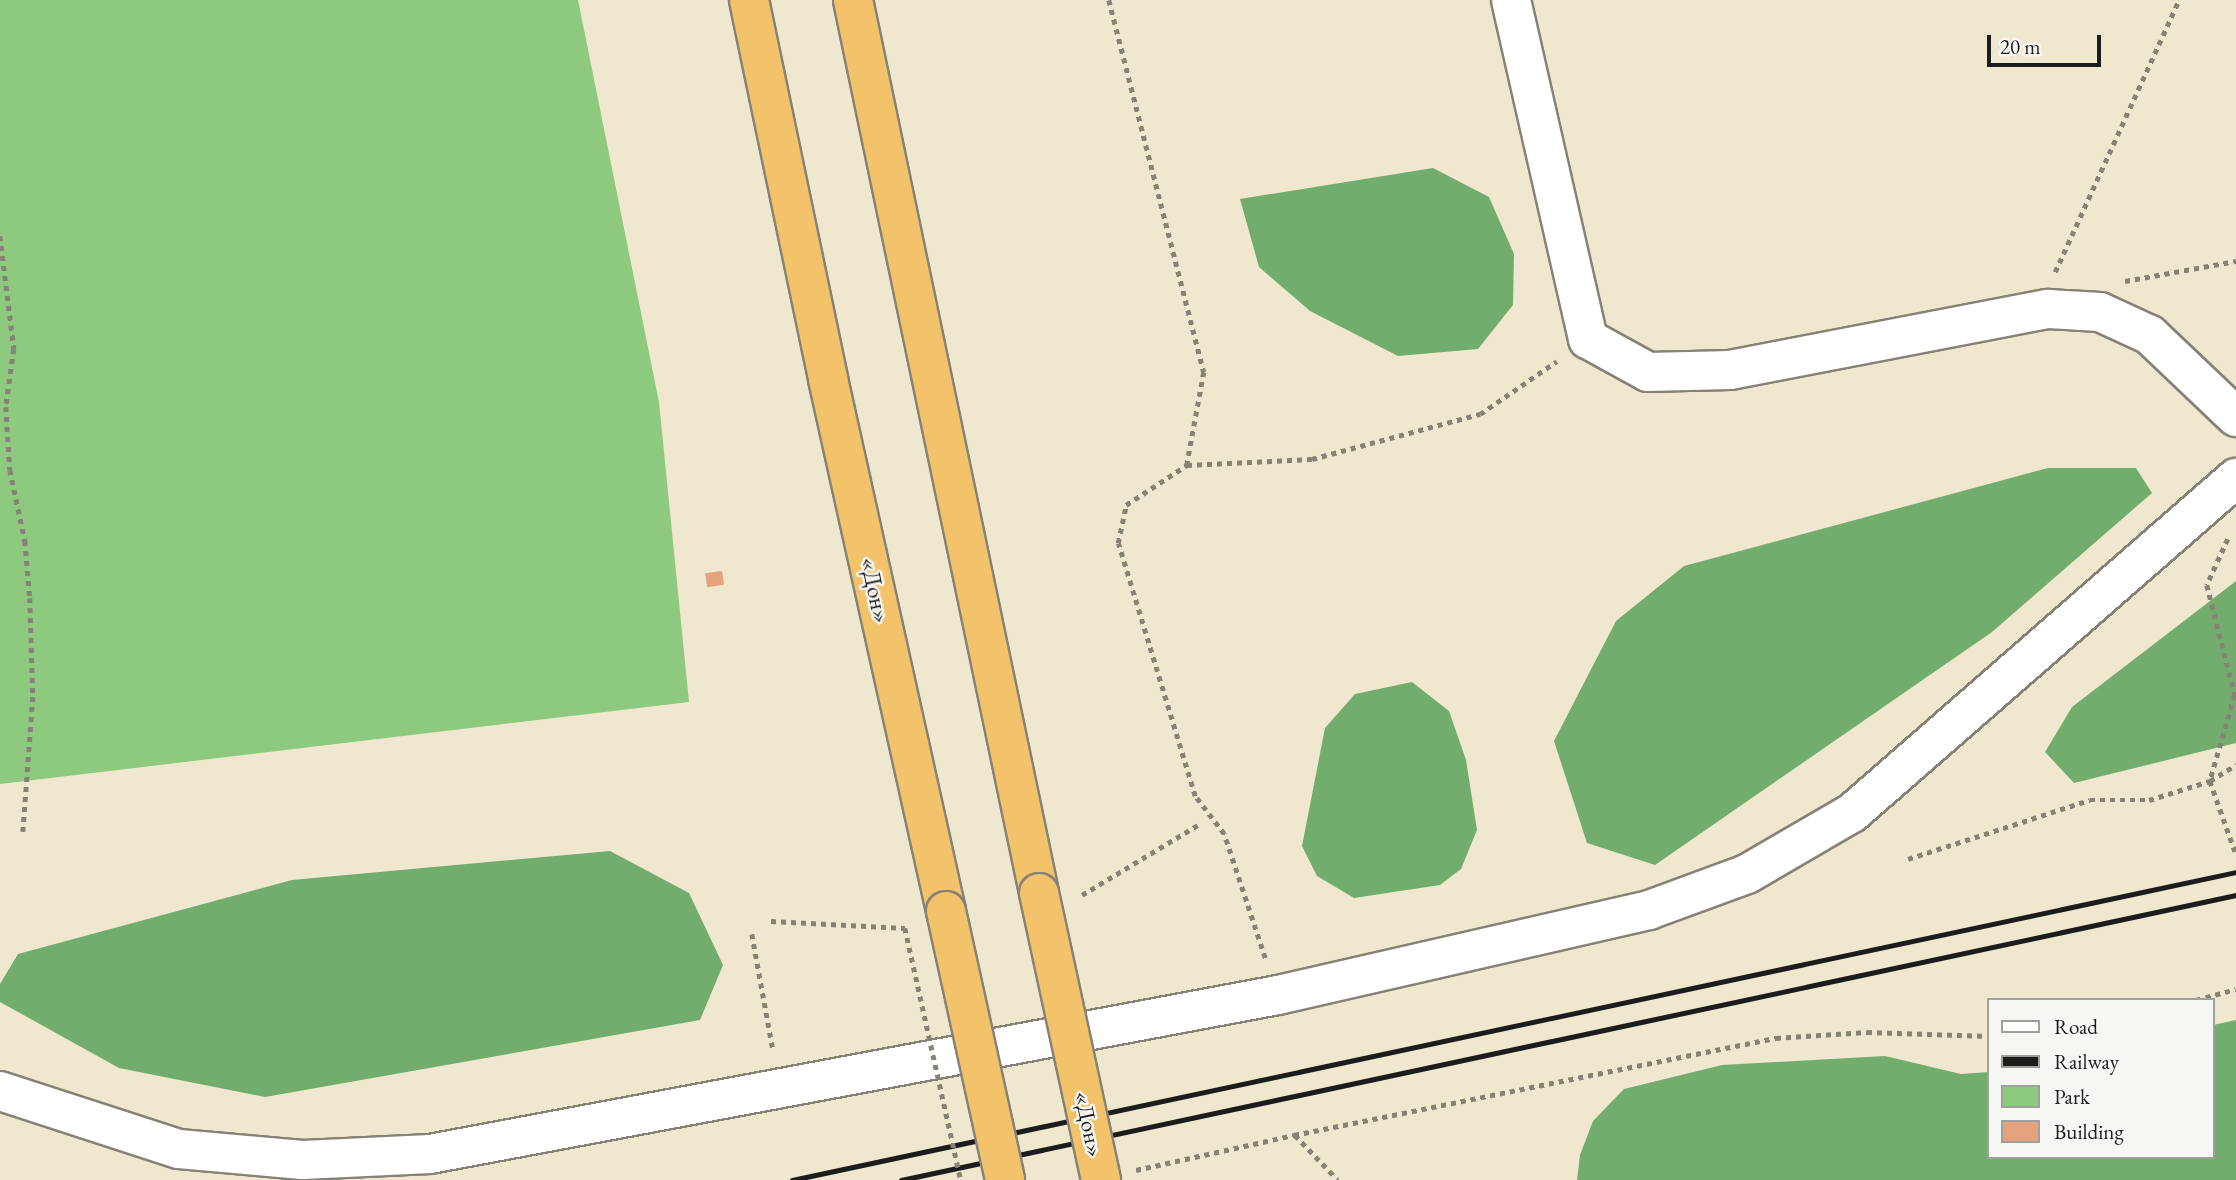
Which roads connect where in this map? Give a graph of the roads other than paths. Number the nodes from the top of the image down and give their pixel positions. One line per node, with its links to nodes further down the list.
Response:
1 (749, 0): 8 (highway, «Дон», bridge)
2 (853, 0): 7 (highway, «Дон», bridge)
3 (1511, 0): 4 (street)
4 (2236, 417)
5 (2236, 478): 6 (street)
6 (0, 1091)
7 (1116, 1176)
8 (1005, 1180)

